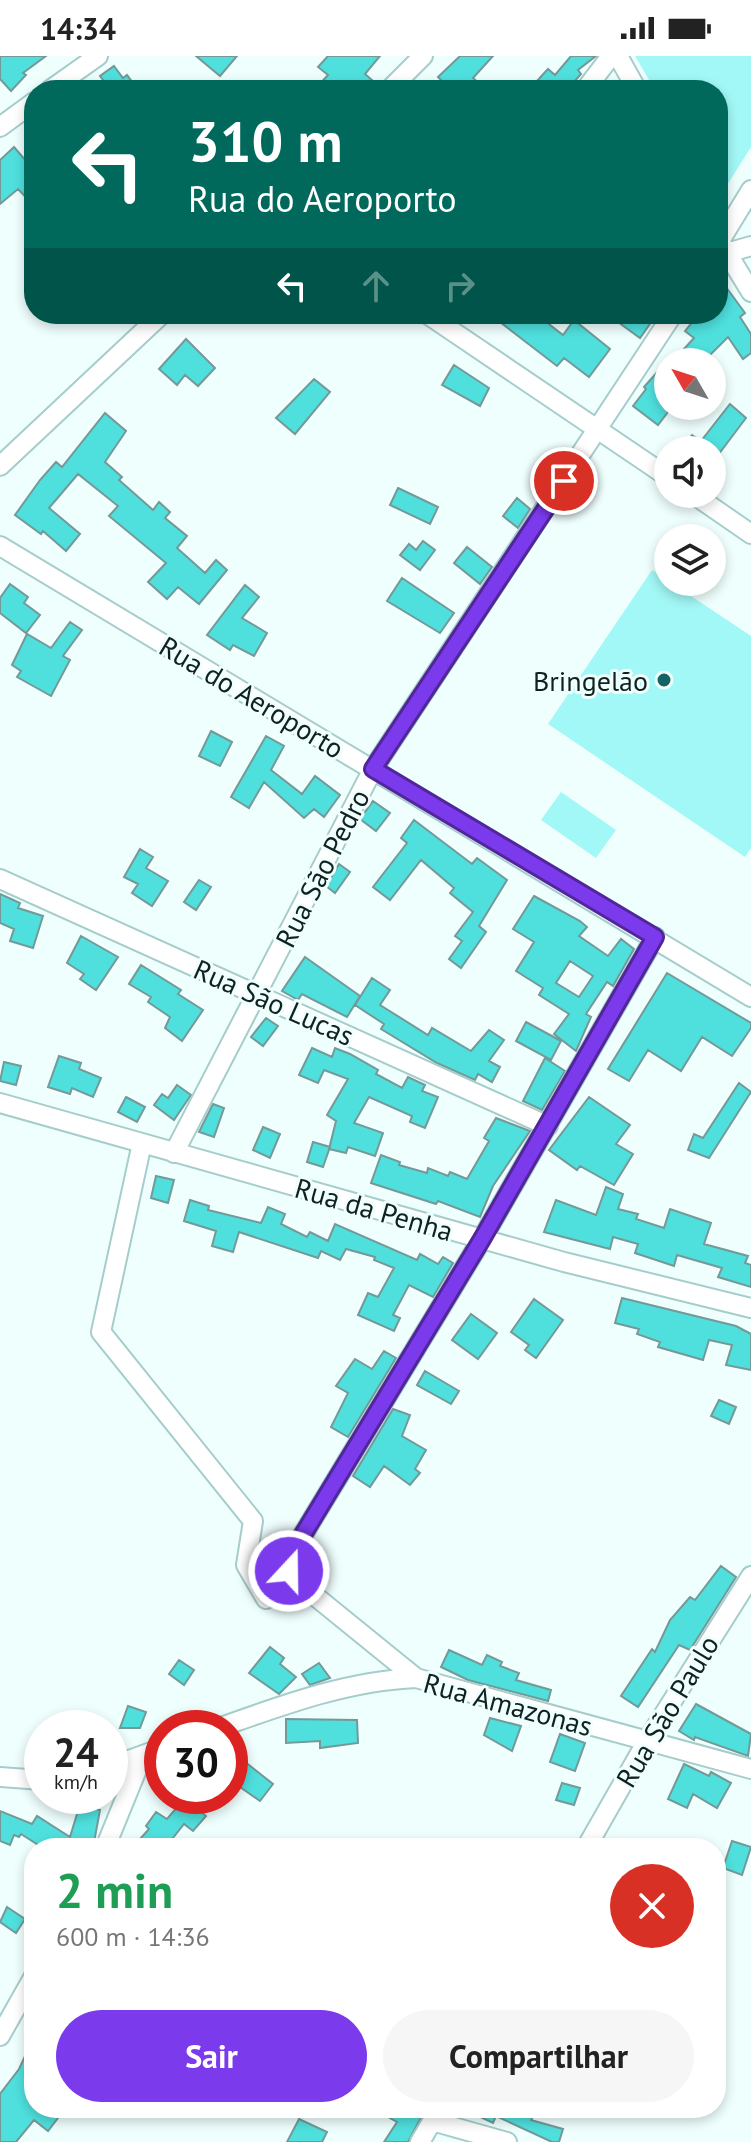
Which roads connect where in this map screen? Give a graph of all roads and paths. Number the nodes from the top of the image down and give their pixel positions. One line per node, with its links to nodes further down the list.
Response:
1 (98, 56): 5 (street)
2 (611, 56): 7 (street)
3 (618, 56): 8 (street)
4 (413, 59): 6 (street)
5 (64, 80)
6 (397, 80)
7 (593, 80)
8 (631, 80)
9 (24, 109): 10 (street)
10 (0, 127)
11 (751, 190): 12 (street)
12 (728, 231)
13 (728, 244): 14 (street)
14 (751, 246)
15 (728, 255): 16 (street)
16 (751, 292)
17 (151, 324): 21 (street)
18 (442, 324): 20 (street)
19 (667, 324): 20 (street, Rua São Pedro)
20 (599, 428): 22 (street); 26 (street, Rua São Pedro)
21 (0, 466)
22 (654, 467)
23 (713, 508): 24 (street)
24 (751, 534)
25 (0, 546): 26 (street, Rua do Aeroporto)
26 (373, 769): 28 (street, Rua do Aeroporto); 30 (street, Rua São Pedro)
27 (0, 879): 30 (street, Rua São Lucas)
28 (655, 937): 29 (street, Rua do Aeroporto); 32 (street)
29 (750, 993)
30 (258, 994): 32 (street, Rua São Lucas); 34 (street, Rua São Pedro)
31 (0, 1103): 33 (street, Rua da Penha)
32 (548, 1126): 35 (street)
33 (142, 1143): 34 (street, Rua da Penha); 38 (street)
34 (174, 1153): 35 (street, Rua da Penha)
35 (482, 1239): 36 (street, Rua da Penha); 39 (street)
36 (751, 1308)
37 (751, 1576): 41 (street, Rua São Paulo)
38 (266, 1599)
39 (416, 1678): 40 (street, Rua Amazonas); 41 (street, Rua Amazonas)
40 (248, 1718)
41 (647, 1741): 44 (street, Rua Amazonas); 48 (street, Rua São Paulo)
42 (143, 1755): 43 (street); 47 (street)
43 (128, 1760)
44 (751, 1769)
45 (0, 1777): 46 (street)
46 (24, 1779)
47 (109, 1838)
48 (592, 1838)
49 (24, 1994): 50 (street)
50 (0, 2036)
51 (434, 2118): 53 (street)
52 (444, 2118): 54 (street)
53 (420, 2142)
54 (507, 2142)

